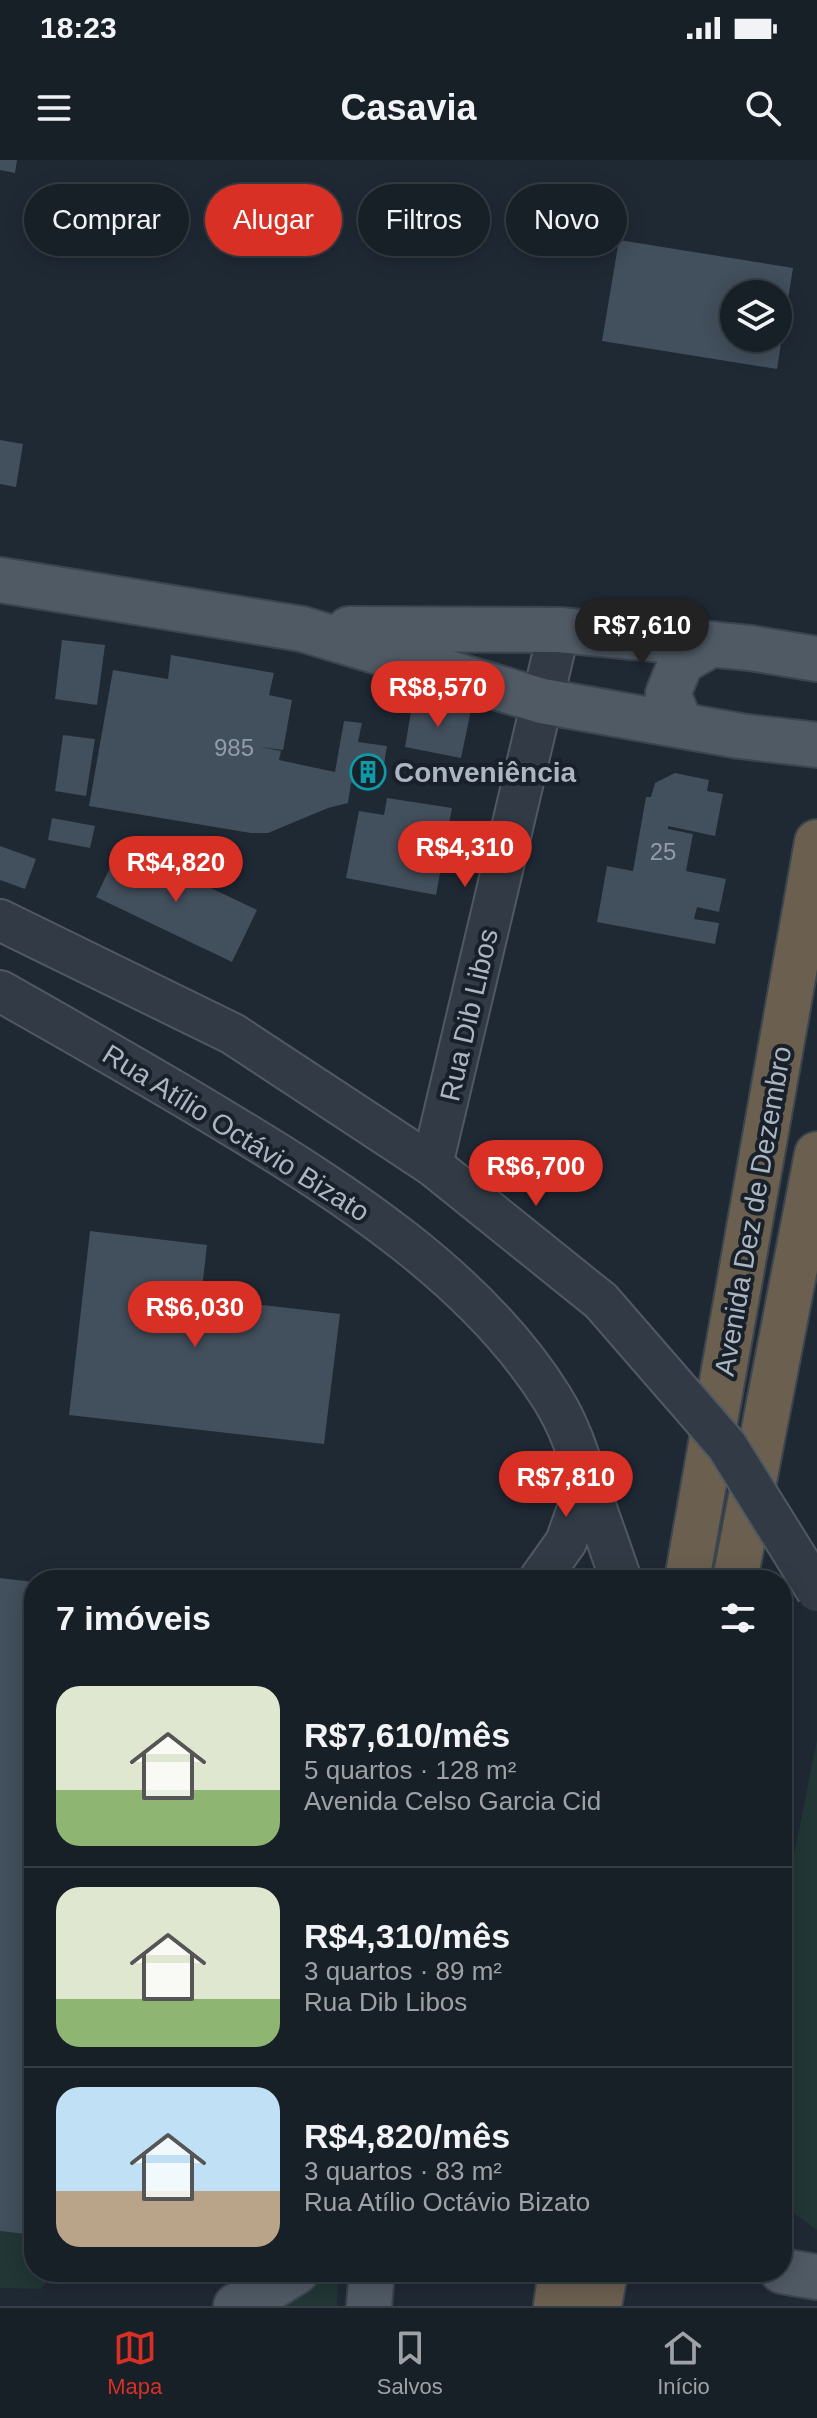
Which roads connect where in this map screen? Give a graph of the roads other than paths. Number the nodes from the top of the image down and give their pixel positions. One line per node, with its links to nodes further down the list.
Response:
1 (0, 580): 2 (main road)
2 (302, 629): 3 (main road); 6 (main road)
3 (559, 630): 4 (main road); 6 (street, Rua Dib Libos)
4 (731, 646): 5 (main road); 7 (main road)
5 (817, 659)
6 (542, 701): 7 (main road); 13 (street, Rua Dib Libos)
7 (681, 725): 8 (main road)
8 (817, 745)
9 (817, 842): 16 (highway, Avenida Dez de Dezembro)
10 (0, 920): 13 (street)
11 (0, 991): 14 (street, Rua Atílio Octávio Bizato)
12 (817, 1154): 15 (highway, Avenida Dez de Dezembro)
13 (432, 1165): 23 (street, bridge)
14 (587, 1483): 17 (street); 18 (street, Rua Atílio Octávio Bizato)
15 (752, 1493): 21 (highway, Avenida Dez de Dezembro); 22 (highway)
16 (699, 1516): 19 (highway); 20 (highway, Avenida Dez de Dezembro)
17 (546, 1570)
18 (617, 1570)
19 (671, 1570)
20 (689, 1570)
21 (737, 1570)
22 (756, 1570)
23 (817, 1591)
24 (792, 2273): 25 (main road)
25 (817, 2277)
26 (280, 2282): 31 (main road)
27 (371, 2282): 32 (main road)
28 (560, 2282): 33 (highway)
29 (603, 2282): 34 (highway)
30 (767, 2282): 35 (main road)
31 (236, 2306)
32 (369, 2306)
33 (556, 2306)
34 (599, 2306)
35 (768, 2306)

